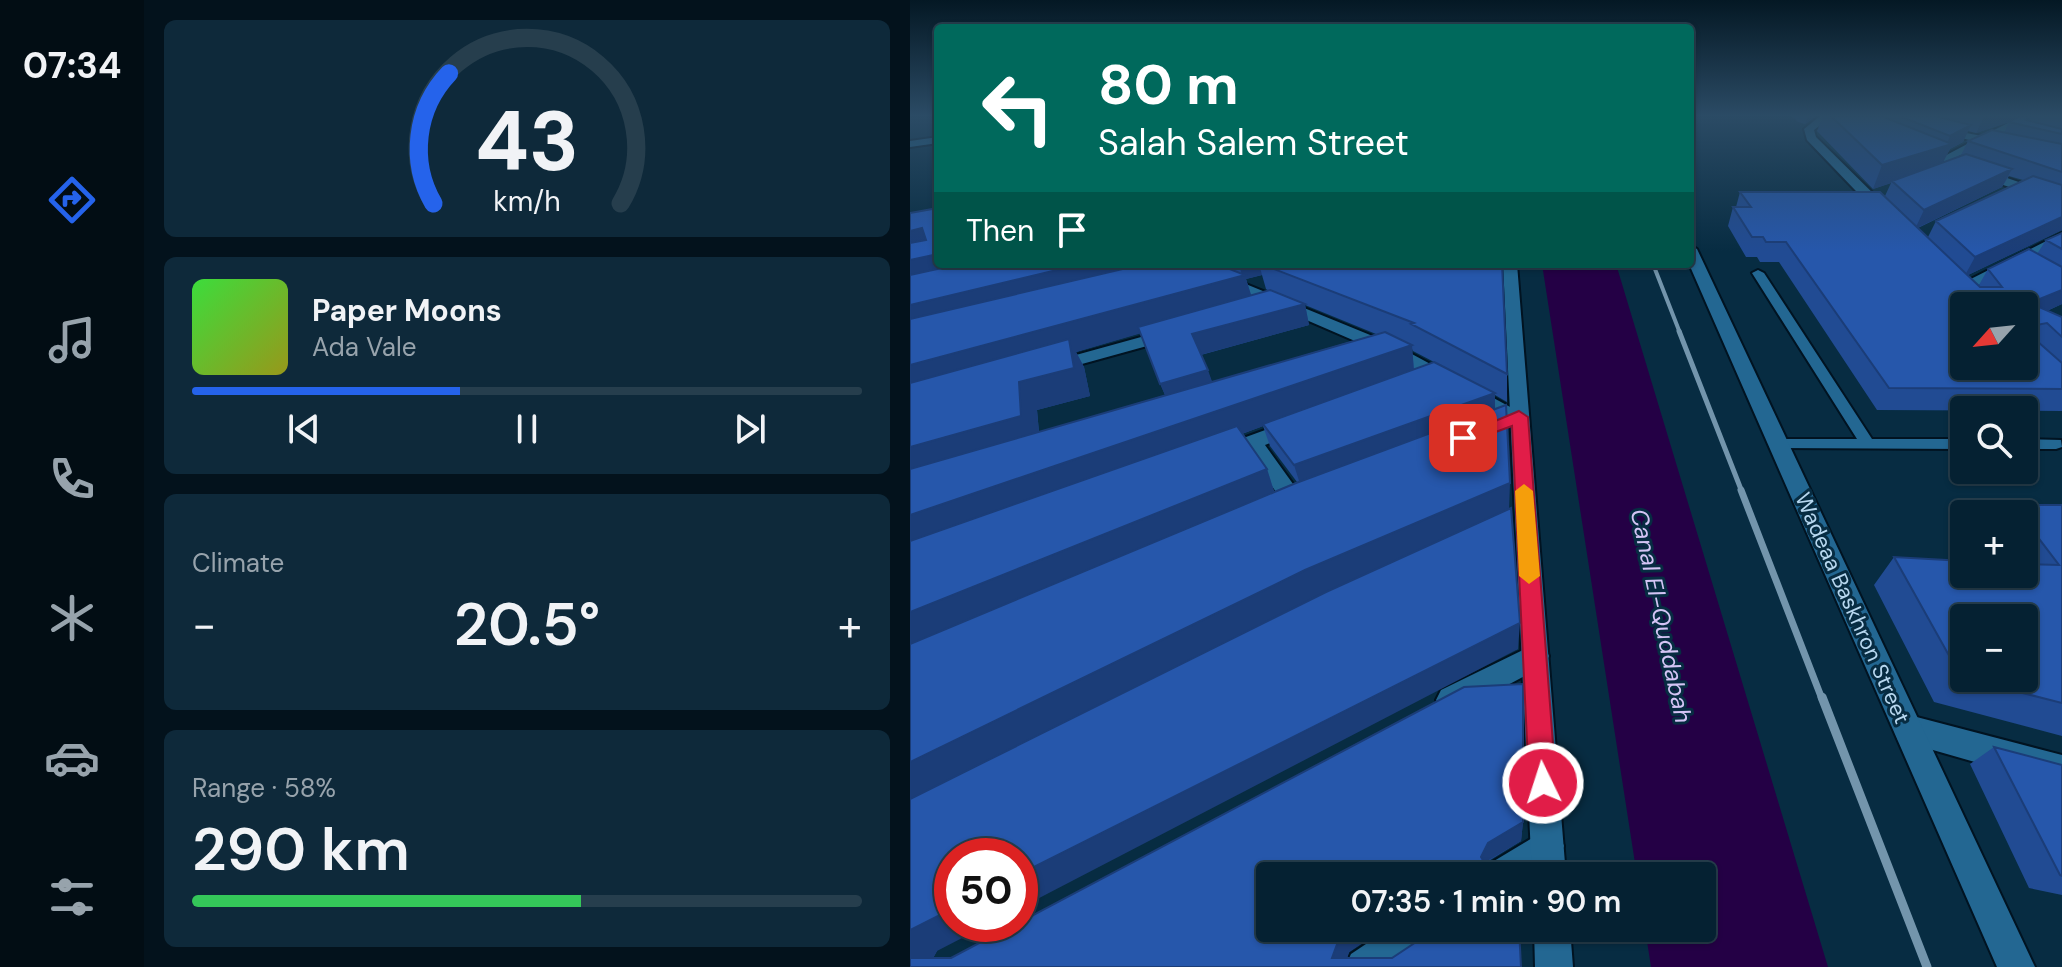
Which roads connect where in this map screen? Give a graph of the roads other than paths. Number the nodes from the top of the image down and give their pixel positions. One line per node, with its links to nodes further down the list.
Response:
1 (1834, 161): 8 (street)
2 (1941, 161): 5 (street)
3 (2022, 161): 4 (street)
4 (2062, 171)
5 (2020, 187): 7 (street); 9 (street)
6 (1884, 192): 8 (street)
7 (2006, 193)
8 (1869, 197): 10 (street)
9 (2062, 201)
10 (1891, 218)
11 (2062, 237): 13 (street)
12 (1694, 258): 35 (street, Wadeaa Baskhron Street)
13 (2016, 260): 18 (street); 22 (street)
14 (1192, 268): 19 (street)
15 (1196, 268): 21 (street)
16 (1510, 268): 31 (street)
17 (1758, 273): 36 (lane)
18 (2039, 273)
19 (1169, 279)
20 (1270, 280): 21 (street)
21 (1242, 288): 23 (street)
22 (1961, 288)
23 (1277, 303): 24 (street); 26 (street)
24 (1247, 312)
25 (1186, 329): 28 (street)
26 (1391, 350): 27 (street); 29 (street)
27 (1361, 359)
28 (1032, 373)
29 (1435, 375): 30 (street); 31 (street)
30 (1405, 386)
31 (1519, 417): 33 (street); 44 (street)
32 (1316, 419): 34 (street)
33 (1491, 427)
34 (1252, 442): 40 (street); 42 (street)
35 (1778, 444): 36 (lane); 48 (street, Wadeaa Baskhron Street)
36 (1868, 444): 37 (lane)
37 (1950, 444)
38 (2038, 444): 39 (lane)
39 (2056, 444)
40 (1208, 459)
41 (1323, 492): 42 (street)
42 (1295, 502): 43 (street)
43 (1266, 515)
44 (1526, 516): 45 (street); 46 (street)
45 (1498, 528)
46 (1535, 656): 47 (street); 50 (street)
47 (1423, 715)
48 (1909, 730): 49 (street); 55 (street, Wadeaa Baskhron Street)
49 (2062, 771)
50 (1548, 861)
51 (1402, 942): 53 (street)
52 (1553, 942): 54 (street)
53 (1364, 967)
54 (1554, 967)
55 (2016, 967)

